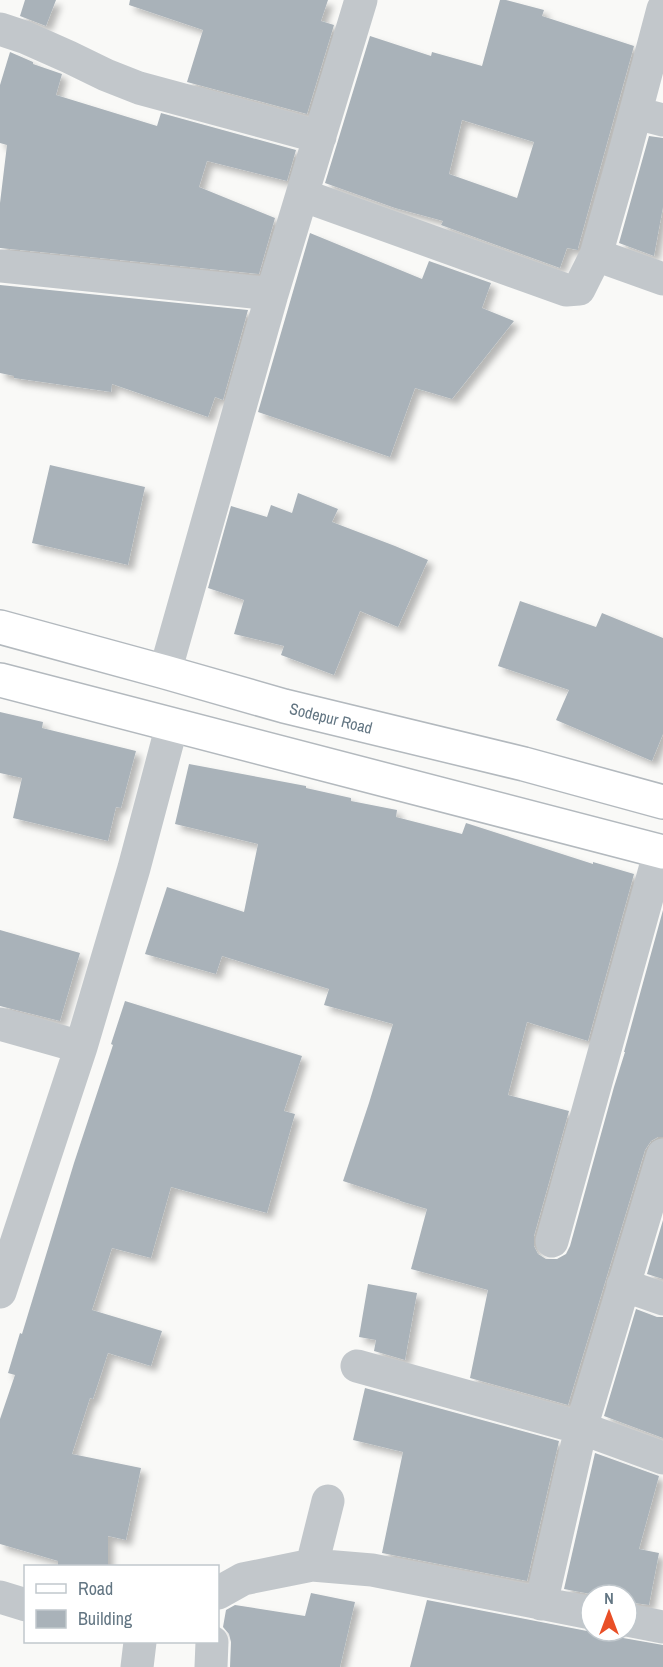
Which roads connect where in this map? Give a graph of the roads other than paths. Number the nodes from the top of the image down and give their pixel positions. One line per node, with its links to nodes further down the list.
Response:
1 (361, 0): 5 (street)
2 (663, 9): 4 (street)
3 (0, 29): 5 (street)
4 (649, 116): 7 (street)
5 (320, 137): 6 (street)
6 (302, 195): 7 (street); 10 (street)
7 (596, 255): 9 (street)
8 (0, 266): 10 (street)
9 (663, 279)
10 (272, 294): 12 (street)
11 (0, 627): 12 (main road, Sodepur Road)
12 (165, 672): 15 (main road, Sodepur Road)
13 (0, 681): 14 (main road)
14 (172, 725): 16 (main road); 18 (street)
15 (661, 796)
16 (662, 852): 20 (street)
17 (0, 1024): 18 (street)
18 (81, 1047): 22 (street)
19 (663, 1155): 21 (street)
20 (552, 1241)
21 (623, 1285): 23 (street); 25 (street)
22 (0, 1292)
23 (663, 1299)
24 (357, 1366): 25 (street)
25 (581, 1428): 26 (street); 32 (street)
26 (663, 1458)
27 (328, 1501): 28 (street)
28 (312, 1565): 29 (street); 32 (street)
29 (219, 1592)
30 (0, 1597): 31 (street)
31 (24, 1604)
32 (541, 1604): 33 (street)
33 (579, 1611)
34 (639, 1623): 35 (street)
35 (663, 1628)
36 (140, 1643): 38 (street)
37 (212, 1643): 39 (street)
38 (136, 1667)
39 (211, 1667)

